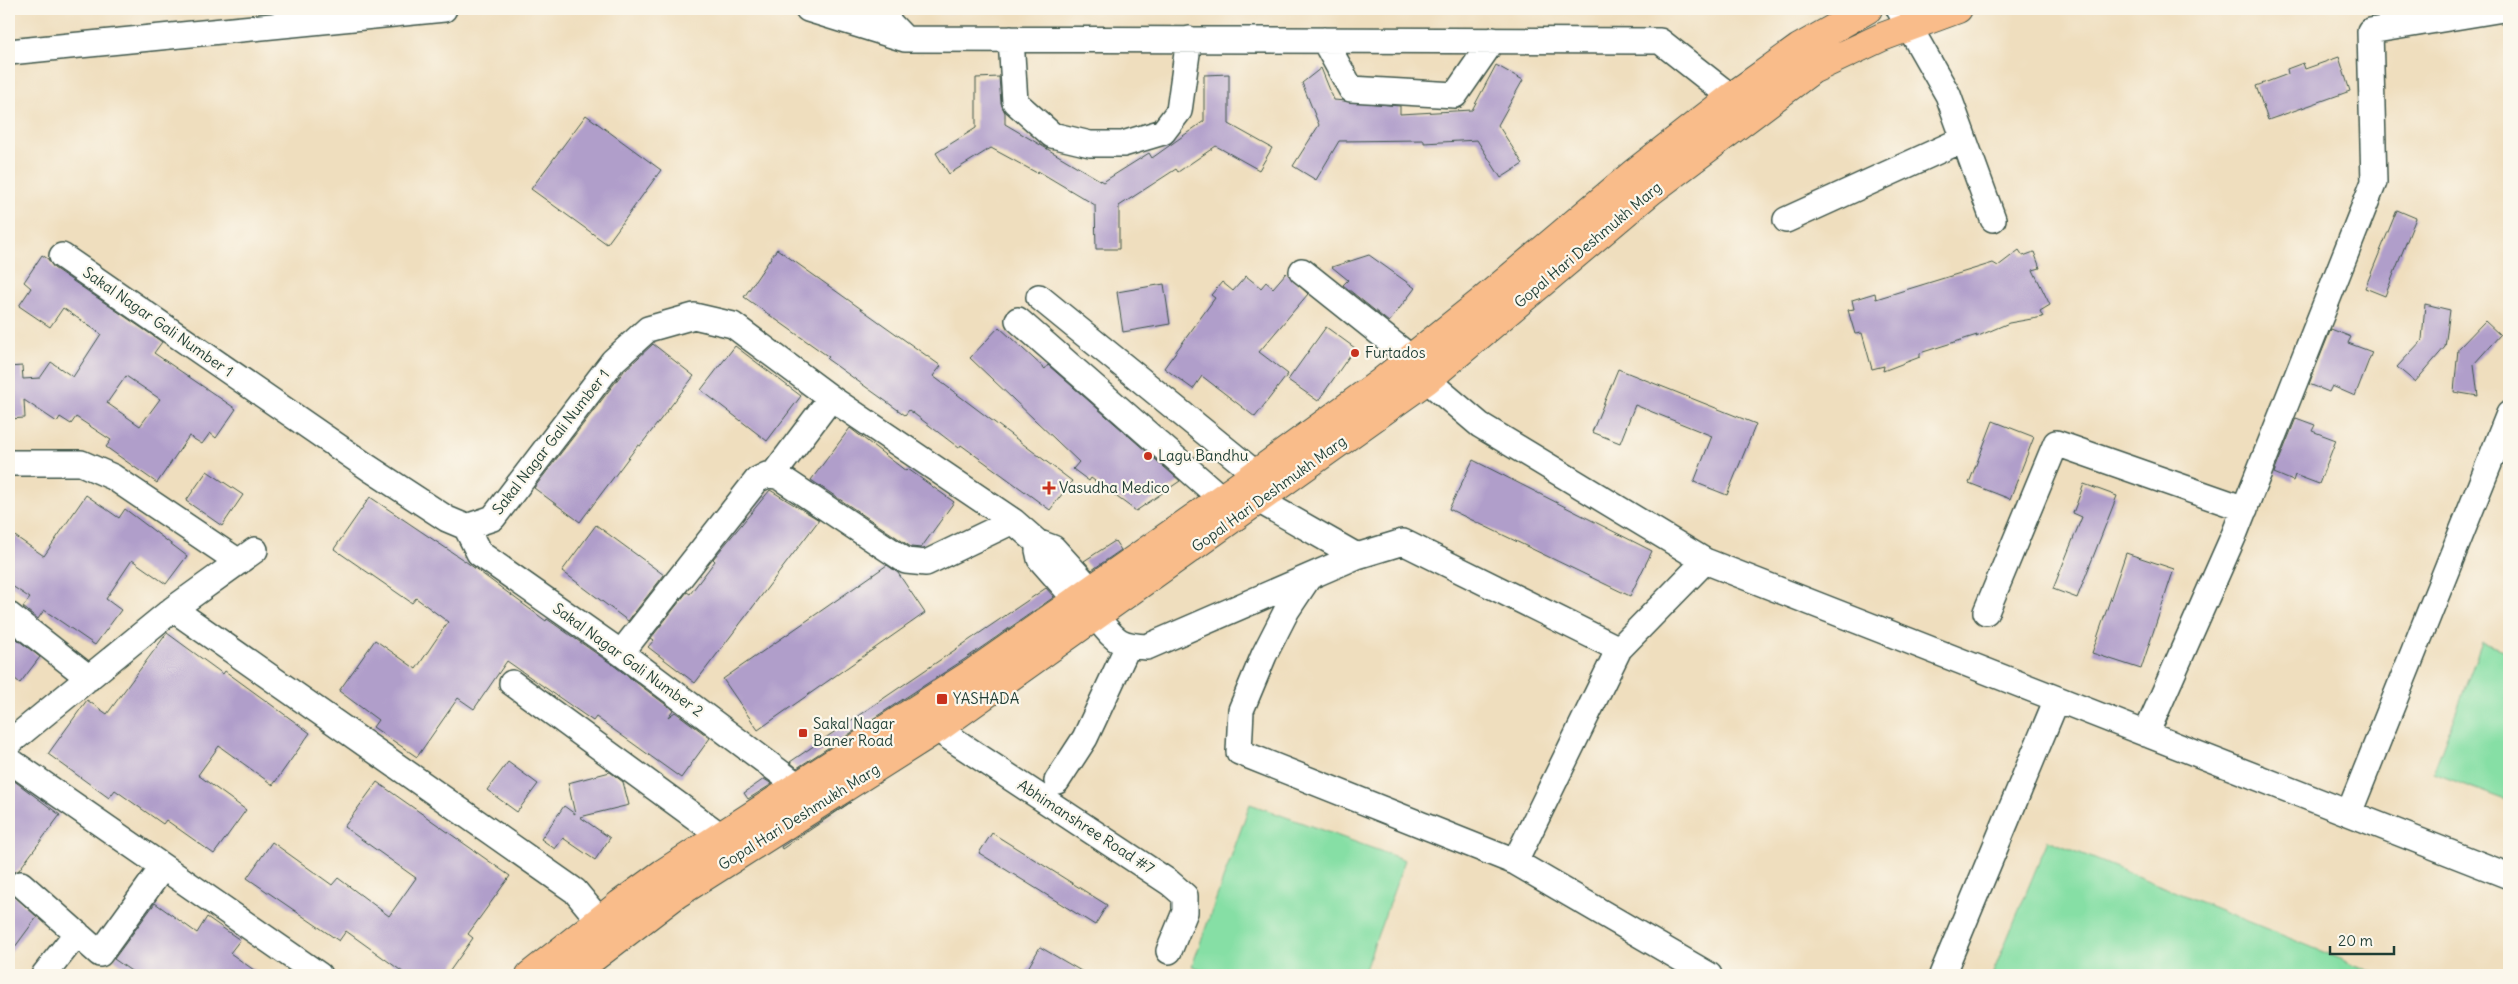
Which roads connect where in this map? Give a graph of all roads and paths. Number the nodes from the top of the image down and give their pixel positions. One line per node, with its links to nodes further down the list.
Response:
1 (444, 9): 7 (street)
2 (808, 9): 10 (street)
3 (876, 9): 10 (street)
4 (1958, 9): 8 (main road, Gopal Hari Deshmukh Marg)
5 (2503, 9): 33 (street)
6 (1864, 10): 9 (street); 16 (main road, Gopal Hari Deshmukh Marg)
7 (343, 14): 15 (street)
8 (1904, 17): 9 (main road, Gopal Hari Deshmukh Marg); 17 (street)
9 (1882, 37): 25 (main road, Gopal Hari Deshmukh Marg)
10 (905, 38): 11 (street)
11 (1011, 39): 12 (street); 12 (street)
12 (1189, 40): 13 (street)
13 (1324, 40): 14 (street); 14 (street)
14 (1493, 40): 16 (street)
15 (9, 52)
16 (1731, 98): 24 (main road, Gopal Hari Deshmukh Marg)
17 (1964, 139): 18 (street); 19 (street)
18 (1993, 219)
19 (1786, 220)
20 (62, 256): 35 (street, Sakal Nagar Gali Number 1)
21 (1302, 271): 24 (street)
22 (1039, 296): 29 (street)
23 (1018, 320): 31 (street)
24 (1410, 358): 25 (street); 29 (main road, Gopal Hari Deshmukh Marg)
25 (1427, 380): 32 (main road, Gopal Hari Deshmukh Marg); 37 (street)
26 (831, 398): 30 (street); 34 (street, Sakal Nagar Gali Number 1); 35 (street, Sakal Nagar Gali Number 1)
27 (2509, 414): 55 (street)
28 (9, 462): 40 (street)
29 (1256, 474): 31 (main road, Gopal Hari Deshmukh Marg)
30 (773, 475): 34 (street); 45 (street)
31 (1222, 498): 39 (main road, Gopal Hari Deshmukh Marg)
32 (1260, 500): 36 (street); 39 (main road, Gopal Hari Deshmukh Marg)
33 (2245, 509): 41 (street); 50 (street)
34 (1014, 521): 39 (street, Sakal Nagar Gali Number 1)
35 (466, 527): 45 (street, Sakal Nagar Gali Number 2)
36 (1357, 556): 38 (street); 44 (street)
37 (1705, 561): 44 (street); 48 (street)
38 (1309, 577): 43 (street); 57 (street)
39 (1088, 603): 43 (street); 49 (main road, Gopal Hari Deshmukh Marg); 54 (main road, Gopal Hari Deshmukh Marg)
40 (173, 609): 46 (street); 62 (street)
41 (1986, 612)
42 (9, 615): 46 (street)
43 (1128, 646): 53 (street)
44 (1619, 649): 57 (street)
45 (621, 654): 54 (street, Sakal Nagar Gali Number 2)
46 (89, 678): 51 (street)
47 (512, 683): 56 (street)
48 (2057, 699): 50 (street); 69 (street)
49 (937, 729): 62 (main road, Gopal Hari Deshmukh Marg); 63 (street, Abhimanshree Road #7)
50 (2146, 734): 55 (street)
51 (9, 742)
52 (9, 760): 58 (street)
53 (1057, 781)
54 (798, 786): 56 (main road, Gopal Hari Deshmukh Marg)
55 (2349, 813): 59 (street)
56 (721, 836): 62 (main road, Gopal Hari Deshmukh Marg)
57 (1515, 862): 68 (street)
58 (164, 866): 61 (street); 65 (street)
59 (2509, 876)
60 (21, 884): 61 (street)
61 (77, 933): 64 (street)
62 (604, 933): 66 (main road, Gopal Hari Deshmukh Marg); 67 (main road, Gopal Hari Deshmukh Marg)
63 (1169, 951)
64 (44, 975)
65 (319, 975)
66 (530, 975)
67 (570, 975)
68 (1709, 975)
69 (1942, 975)

